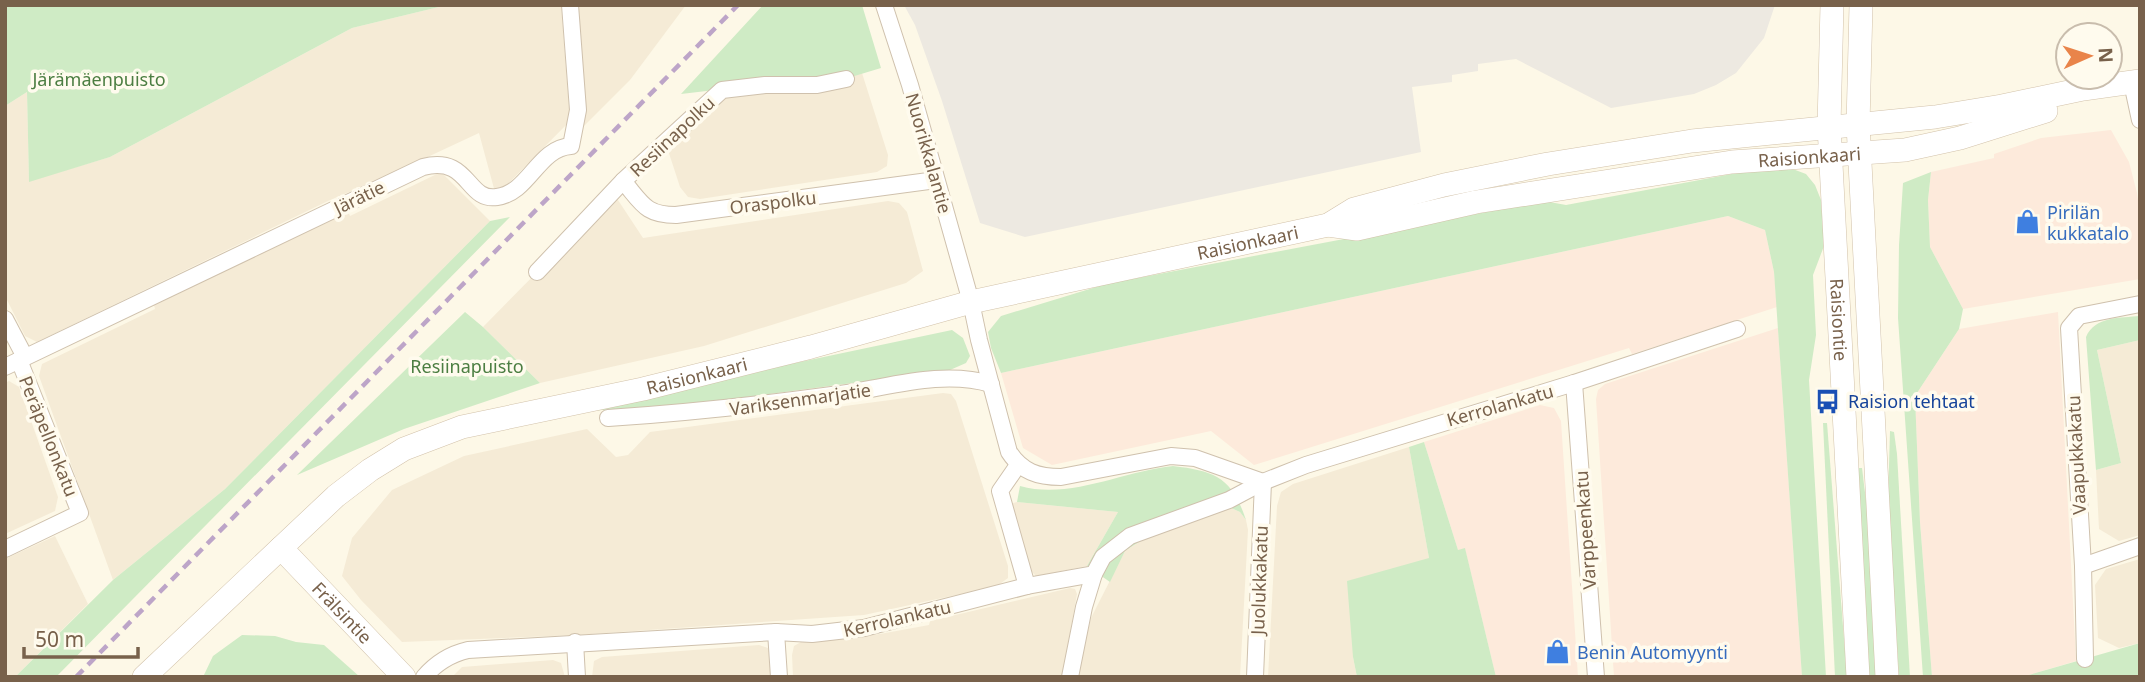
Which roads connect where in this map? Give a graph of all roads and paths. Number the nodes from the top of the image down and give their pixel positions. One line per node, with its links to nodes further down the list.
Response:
1 (570, 5): 20 (street, Järätie)
2 (884, 5): 12 (street, Nuorikkalantie)
3 (1832, 5): 9 (main road, Raisiontie)
4 (1861, 5): 8 (main road, Raisiontie)
5 (846, 79): 13 (street, Resiinapolku)
6 (2131, 83): 7 (street); 8 (main road, Raisionkaari); 10 (main road, Raisionkaari)
7 (2140, 121)
8 (1858, 125): 9 (main road, Raisionkaari); 10 (main road, Raisiontie)
9 (1829, 126): 11 (main road, Raisiontie); 14 (main road, Raisionkaari)
10 (1859, 153): 11 (main road, Raisionkaari); 44 (main road, Raisiontie)
11 (1830, 154): 14 (main road, Raisionkaari); 43 (main road, Raisiontie)
12 (936, 180): 13 (street, Oraspolku); 16 (street, Nuorikkalantie)
13 (623, 181): 15 (street, Resiinapolku)
14 (1328, 225): 16 (main road, Raisionkaari)
15 (537, 272)
16 (971, 302): 22 (street); 27 (main road, Raisionkaari)
17 (2140, 304): 29 (street, Vaapukkakatu)
18 (5, 319): 20 (street)
19 (1737, 329): 21 (street, Kerrolankatu)
20 (16, 361): 28 (street, Peräpellonkatu)
21 (1574, 383): 25 (street, Kerrolankatu); 42 (street, Varppeenkatu)
22 (991, 384): 23 (street, Variksenmarjatie); 24 (street)
23 (608, 418)
24 (1018, 465): 25 (street); 31 (street)
25 (1263, 482): 30 (street, Kerrolankatu); 41 (street, Juolukkakatu)
26 (2140, 546): 29 (street)
27 (281, 548): 35 (main road, Raisionkaari); 36 (main road, Frälsintie)
28 (5, 549)
29 (2083, 566): 34 (street, Vaapukkakatu)
30 (1094, 574): 31 (street, Kerrolankatu); 40 (street)
31 (1027, 586): 32 (street, Kerrolankatu)
32 (776, 632): 33 (street, Kerrolankatu); 39 (street)
33 (575, 642): 37 (street, Kerrolankatu); 38 (street)
34 (2085, 659)
35 (144, 677)
36 (404, 677)
37 (424, 677)
38 (577, 677)
39 (779, 677)
40 (1070, 677)
41 (1255, 677)
42 (1596, 677)
43 (1858, 677)
44 (1887, 677)

